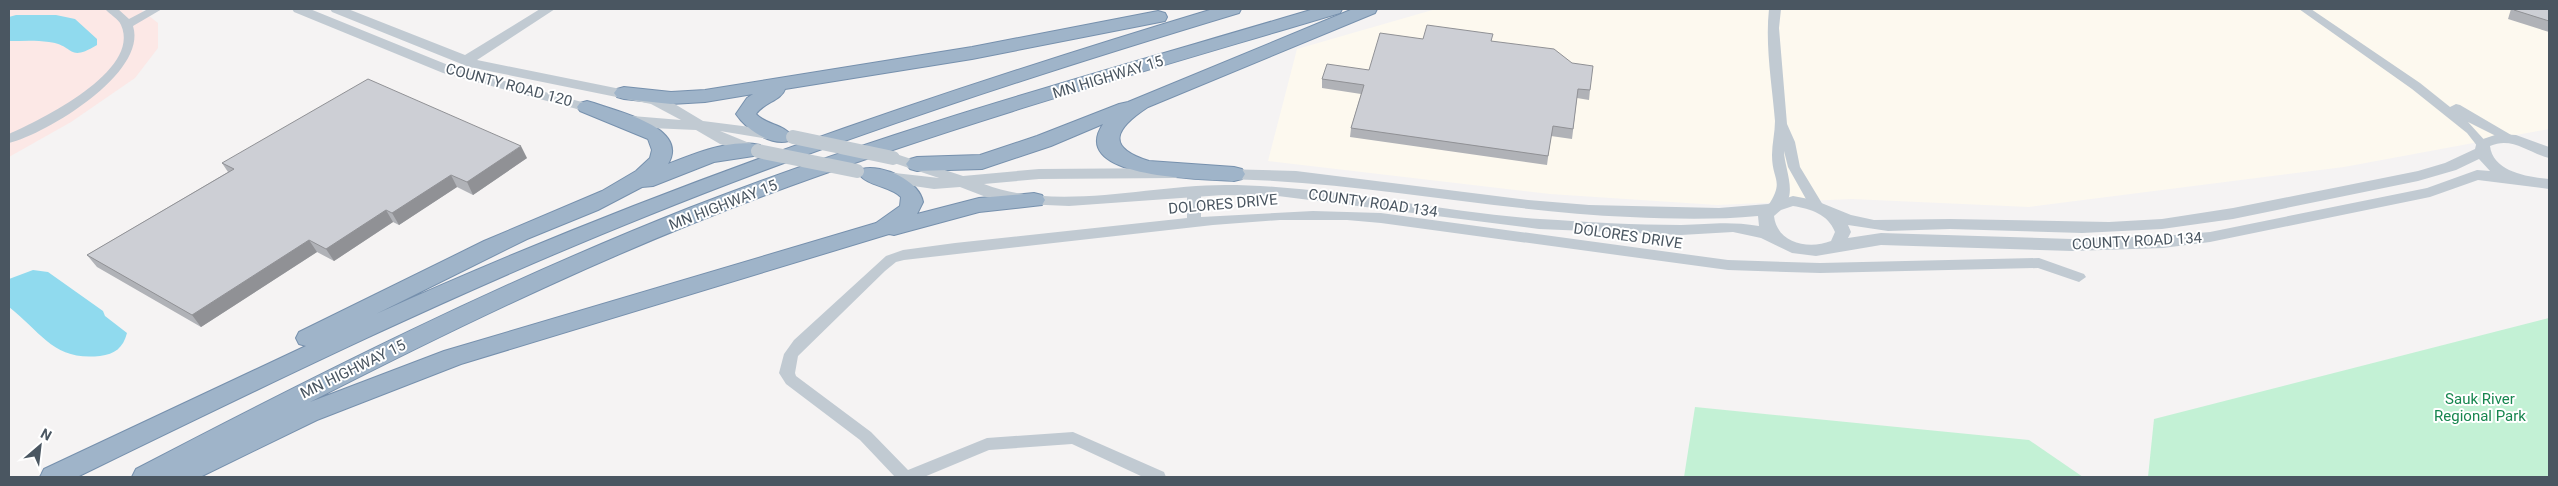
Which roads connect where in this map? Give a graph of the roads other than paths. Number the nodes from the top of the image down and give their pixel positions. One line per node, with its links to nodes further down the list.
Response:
1 (135, 9): 12 (street)
2 (156, 9): 12 (street)
3 (299, 9): 18 (street, COUNTY ROAD 120)
4 (337, 9): 13 (street, COUNTY ROAD 120)
5 (549, 9): 13 (street)
6 (1192, 9): 14 (highway)
7 (1232, 9): 46 (highway, MN HIGHWAY 15)
8 (1333, 9): 47 (highway, MN HIGHWAY 15)
9 (1368, 9): 15 (highway)
10 (1775, 9): 19 (street)
11 (2304, 9): 16 (street)
12 (120, 16): 22 (street)
13 (466, 61): 17 (street, COUNTY ROAD 120)
14 (830, 76): 17 (highway); 21 (highway)
15 (1187, 84): 28 (highway); 30 (highway)
16 (2416, 86): 23 (street); 24 (street)
17 (624, 93): 20 (street, COUNTY ROAD 120)
18 (586, 107): 20 (street, COUNTY ROAD 120); 35 (highway)
19 (1781, 124): 38 (street); 39 (street)
20 (698, 125): 21 (street, COUNTY ROAD 120); 25 (street, COUNTY ROAD 120)
21 (787, 136): 27 (street, COUNTY ROAD 120, bridge)
22 (9, 139)
23 (2512, 139): 24 (street, COUNTY ROAD 134); 26 (street)
24 (2482, 148): 31 (street); 39 (street, COUNTY ROAD 134)
25 (756, 150): 29 (street, COUNTY ROAD 120, bridge); 35 (highway)
26 (2546, 150)
27 (893, 158): 28 (street, COUNTY ROAD 134)
28 (917, 164): 32 (street, COUNTY ROAD 134)
29 (863, 172): 32 (street, COUNTY ROAD 134); 41 (highway)
30 (1234, 174): 32 (street, COUNTY ROAD 134); 36 (street, COUNTY ROAD 134)
31 (2520, 179): 33 (street); 43 (street, COUNTY ROAD 134)
32 (963, 182): 37 (street, COUNTY ROAD 134)
33 (2549, 184)
34 (1194, 192): 36 (street); 37 (street, COUNTY ROAD 134); 40 (street); 42 (street, COUNTY ROAD 134)
35 (603, 198): 45 (highway)
36 (1474, 198): 38 (street, COUNTY ROAD 134)
37 (1034, 200): 41 (highway)
38 (1772, 207): 39 (street); 42 (street)
39 (1822, 208): 43 (street)
40 (1194, 222): 44 (street, DOLORES DRIVE); 49 (street, DOLORES DRIVE)
41 (871, 234): 48 (highway)
42 (1782, 242): 43 (street)
43 (1837, 245)
44 (2079, 277)
45 (48, 477)
46 (53, 477)
47 (145, 477)
48 (174, 477)
49 (904, 477)
50 (908, 477): 51 (street)
51 (1158, 477)

